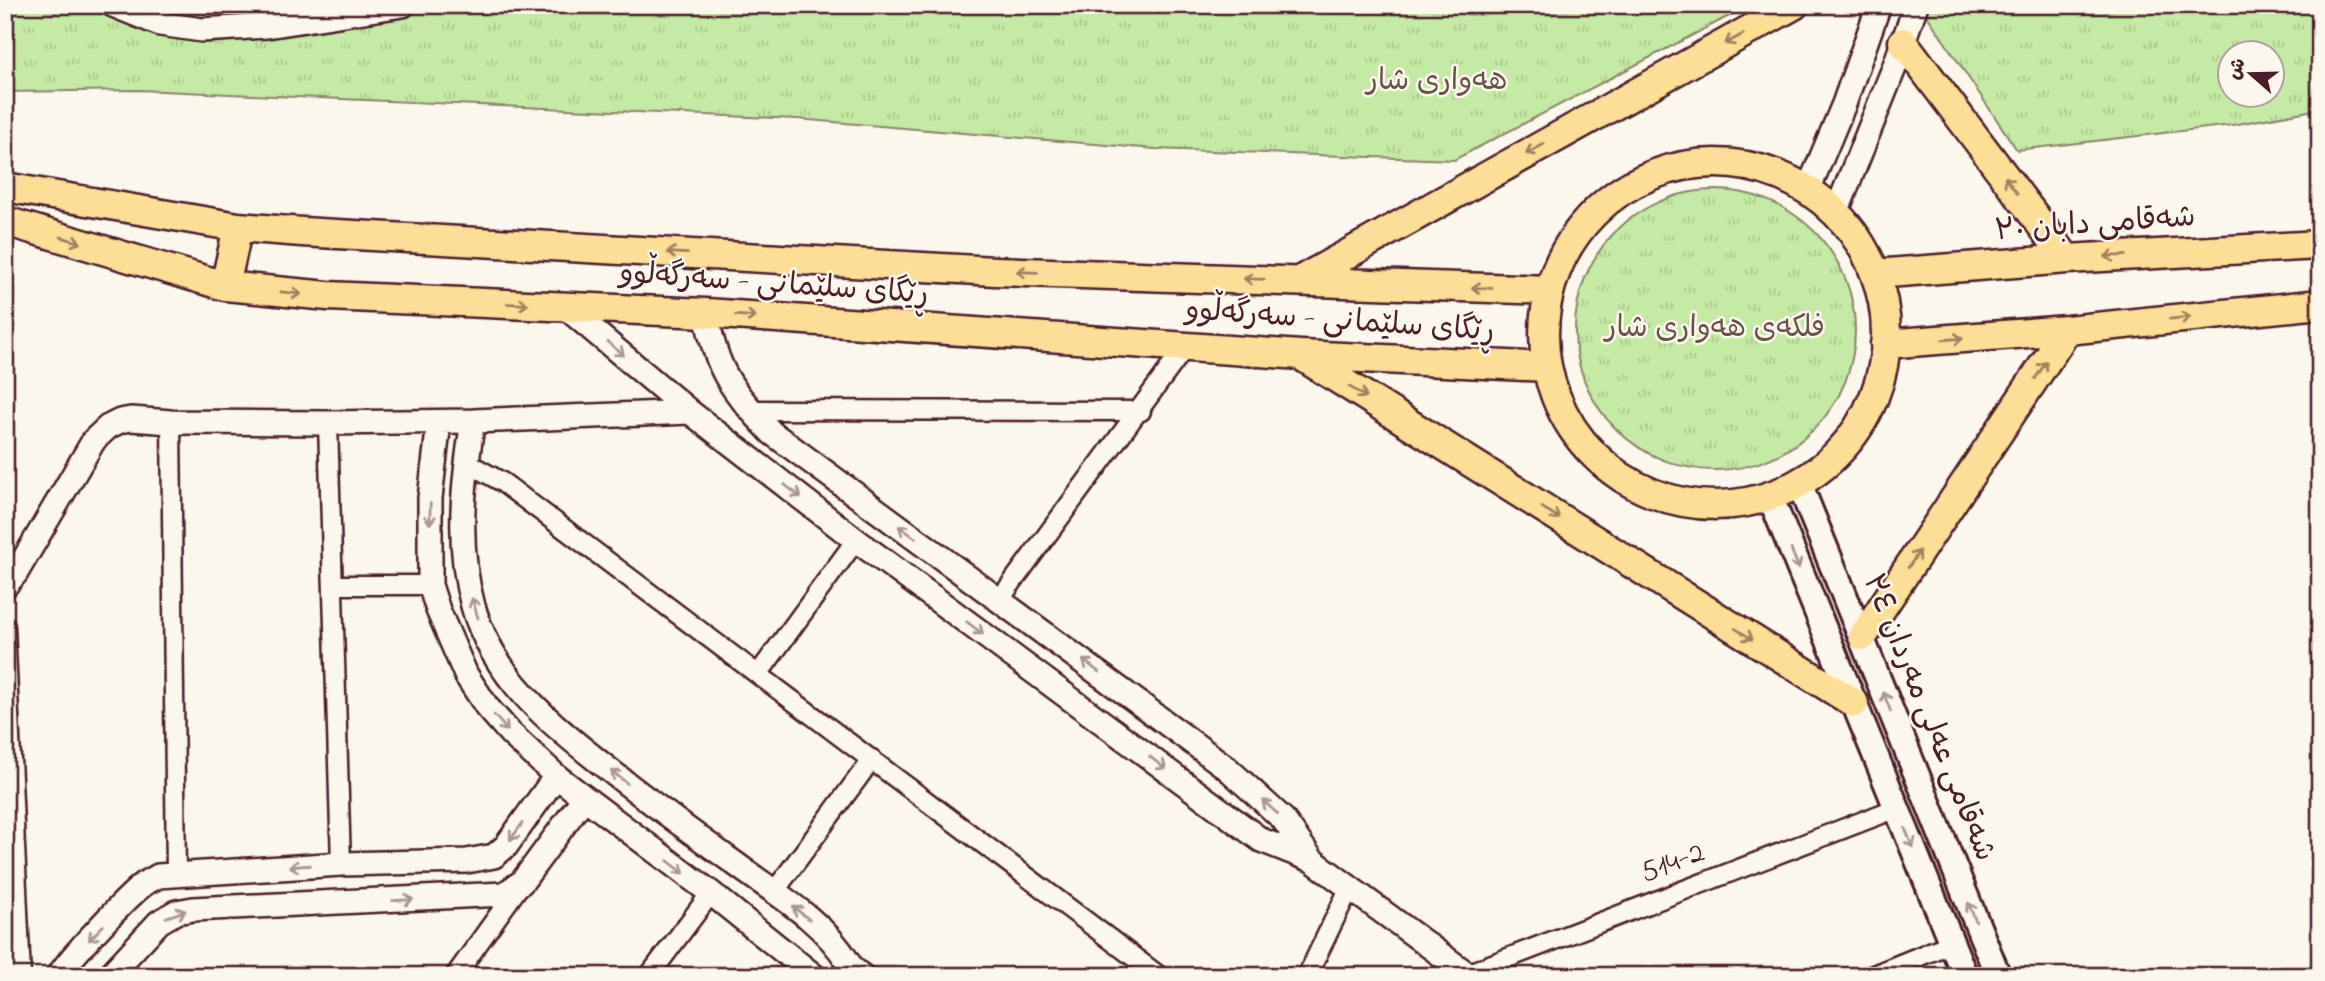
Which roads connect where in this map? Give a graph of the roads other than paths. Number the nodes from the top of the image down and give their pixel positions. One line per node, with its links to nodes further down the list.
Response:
1 (113, 5): 2 (street)
2 (403, 5)
3 (1794, 5): 16 (main road, one-way to 16)
4 (1879, 5): 6 (street)
5 (1916, 5): 7 (street)
6 (1870, 30): 7 (street); 9 (street)
7 (1903, 42): 10 (street); 14 (main road, one-way to 7)
8 (5, 187): 12 (main road, ڕێگای سلێمانی - سەرگەڵوو)
9 (1808, 190): 10 (main road); 18 (main road)
10 (1836, 213): 15 (main road)
11 (5, 221): 17 (main road, ڕێگای سلێمانی - سەرگەڵوو, one-way to 17)
12 (238, 227): 16 (main road, ڕێگای سلێمانی - سەرگەڵوو, one-way to 12); 17 (main road)
13 (2320, 245): 14 (main road, شەقامی دابان ٣٠, one-way to 14)
14 (2067, 259): 15 (main road, شەقامی دابان ٣٠)
15 (1875, 274): 23 (main road)
16 (1300, 281): 18 (main road, ڕێگای سلێمانی - سەرگەڵوو, one-way to 16)
17 (225, 286): 20 (main road, ڕێگای سلێمانی - سەرگەڵوو, one-way to 20)
18 (1550, 290): 26 (main road)
19 (2320, 304): 22 (main road, one-way to 19)
20 (563, 305): 21 (main road, ڕێگای سلێمانی - سەرگەڵوو); 29 (street, one-way to 29)
21 (706, 313): 24 (main road, ڕێگای سلێمانی - سەرگەڵوو, one-way to 24); 27 (street)
22 (2067, 330): 23 (main road, one-way to 22); 44 (main road, one-way to 22)
23 (1885, 344): 36 (main road)
24 (1186, 346): 25 (main road, ڕێگای سلێمانی - سەرگەڵوو); 28 (street)
25 (1301, 355): 26 (main road, ڕێگای سلێمانی - سەرگەڵوو); 46 (main road, one-way to 46)
26 (1547, 367): 37 (main road)
27 (751, 410): 28 (street); 42 (street, one-way to 27)
28 (1141, 411): 42 (street)
29 (690, 412): 30 (street); 38 (street, one-way to 38)
30 (473, 421): 32 (street); 35 (street)
31 (171, 422): 33 (street); 41 (street); 55 (street)
32 (439, 422): 33 (street); 34 (street)
33 (328, 423): 39 (street)
34 (433, 461): 35 (street); 40 (street, one-way to 40)
35 (466, 462): 45 (street); 58 (street, one-way to 35)
36 (1799, 483): 37 (main road); 44 (main road, شەقامی عەلی مەردان ٣٤)
37 (1770, 496): 46 (main road, شەقامی عەلی مەردان ٣٤, one-way to 46)
38 (856, 540): 45 (street); 53 (street, one-way to 53)
39 (332, 585): 40 (street); 54 (street)
40 (430, 585): 48 (street, one-way to 48)
41 (5, 586)
42 (1000, 599): 53 (street, one-way to 42)
43 (5, 627): 63 (street)
44 (1863, 636): 74 (main road, شەقامی عەلی مەردان ٣٤, one-way to 44)
45 (759, 673): 47 (street)
46 (1853, 703): 51 (main road, شەقامی عەلی مەردان ٣٤)
47 (872, 760): 58 (street); 70 (street)
48 (556, 776): 49 (street); 50 (street)
49 (540, 797): 52 (street); 54 (street, one-way to 54)
50 (584, 798): 52 (street); 59 (street, one-way to 59)
51 (1897, 808): 60 (main road, شەقامی عەلی مەردان ٣٤, one-way to 60); 62 (street, 514-2)
52 (569, 819): 56 (street)
53 (1312, 860): 57 (street)
54 (341, 864): 55 (street, one-way to 55)
55 (176, 874): 64 (street, one-way to 64)
56 (522, 883): 65 (street, one-way to 56); 66 (street)
57 (1350, 887): 62 (street); 71 (street)
58 (774, 892): 61 (street, one-way to 58)
59 (711, 893): 67 (street); 68 (street)
60 (1952, 943): 72 (street); 73 (main road, شەقامی عەلی مەردان ٣٤)
61 (844, 971): 69 (street)
62 (1469, 974)
63 (21, 976)
64 (59, 976)
65 (109, 976)
66 (455, 976)
67 (649, 976)
68 (814, 976)
69 (866, 976)
70 (1159, 976)
71 (1307, 976)
72 (1871, 976)
73 (1965, 976)
74 (1998, 976)

